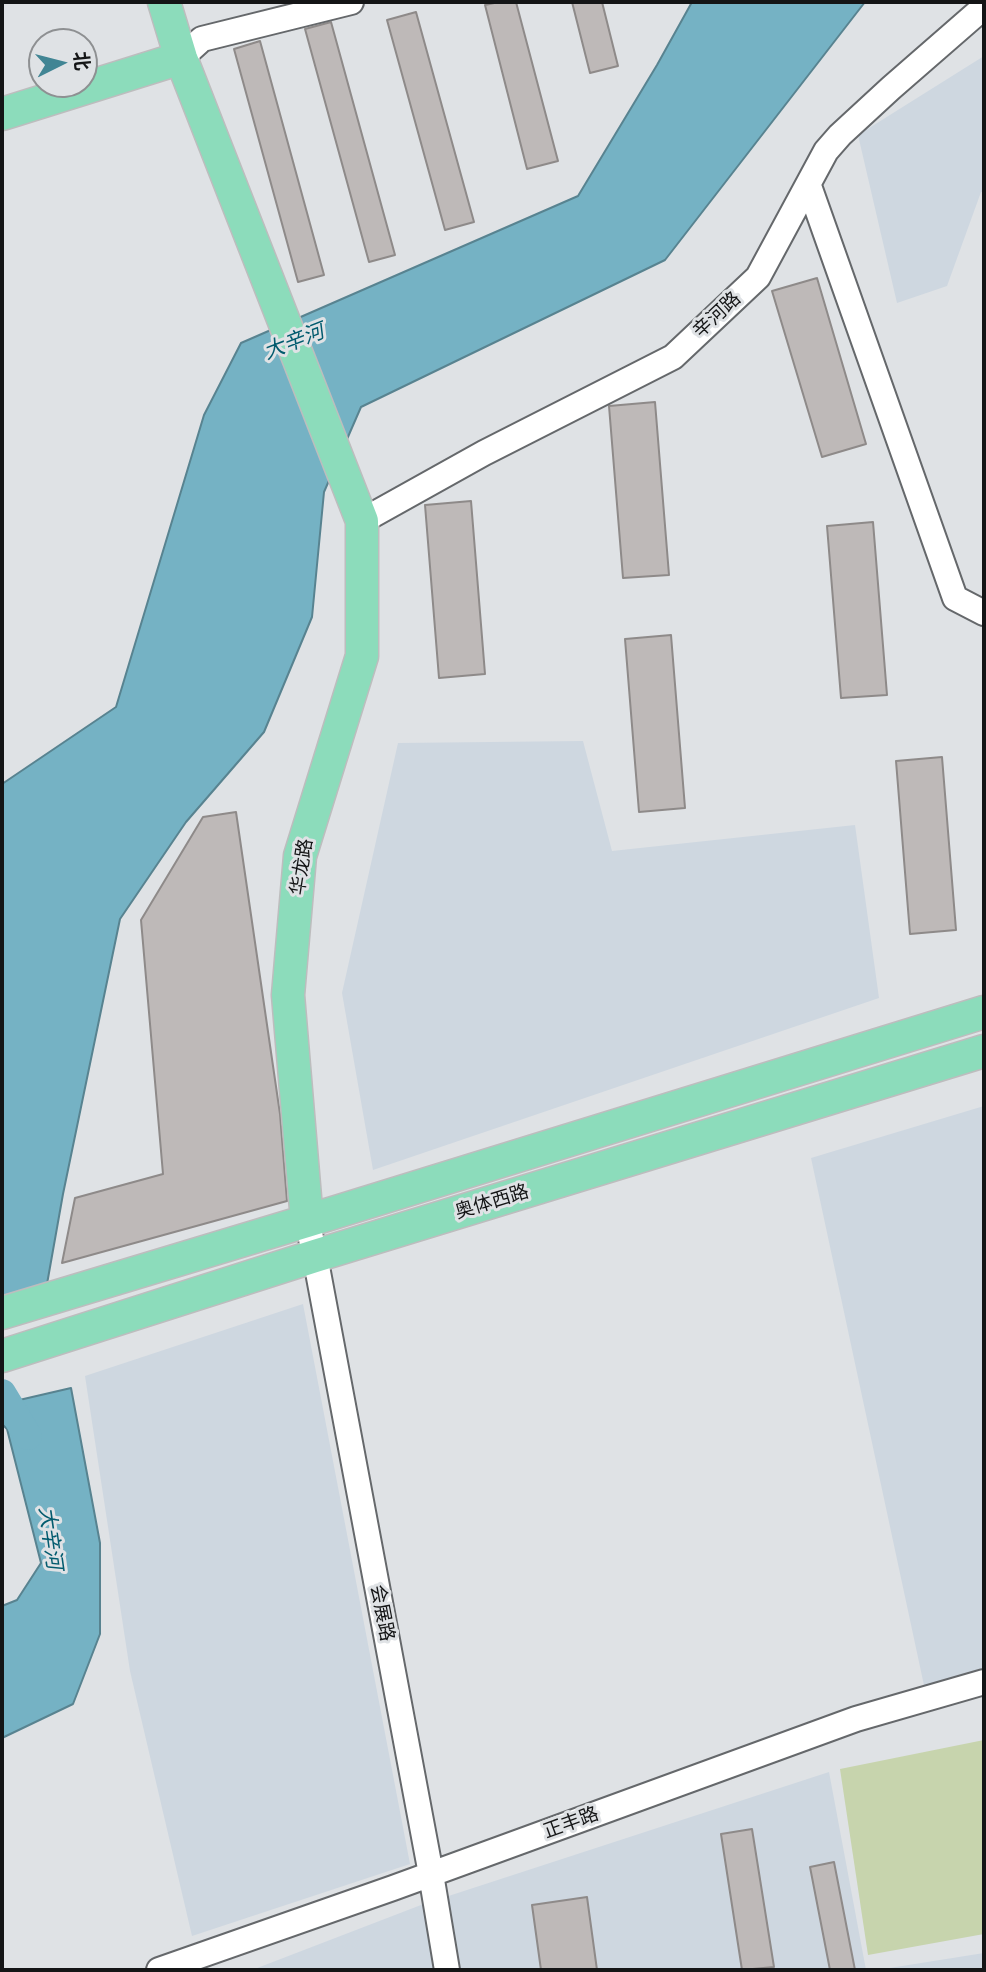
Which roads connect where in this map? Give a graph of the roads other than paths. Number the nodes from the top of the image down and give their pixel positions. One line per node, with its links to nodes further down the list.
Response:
1 (164, 2): 4 (main road)
2 (351, 2): 4 (street)
3 (984, 7): 6 (street, 辛河路)
4 (181, 58): 5 (main road); 7 (main road)
5 (2, 114)
6 (809, 186): 7 (street, 辛河路); 8 (street)
7 (362, 521): 11 (main road, 华龙路)
8 (984, 613)
9 (984, 1012): 11 (main road, 奥体西路)
10 (984, 1051): 12 (main road, 奥体西路)
11 (307, 1221): 12 (street); 13 (main road, 奥体西路)
12 (315, 1256): 14 (main road, 奥体西路); 16 (street, 会展路)
13 (2, 1312)
14 (2, 1356)
15 (984, 1682): 16 (street, 正丰路)
16 (431, 1874): 17 (street, 正丰路); 18 (street, 会展路)
17 (159, 1970)
18 (447, 1970)

